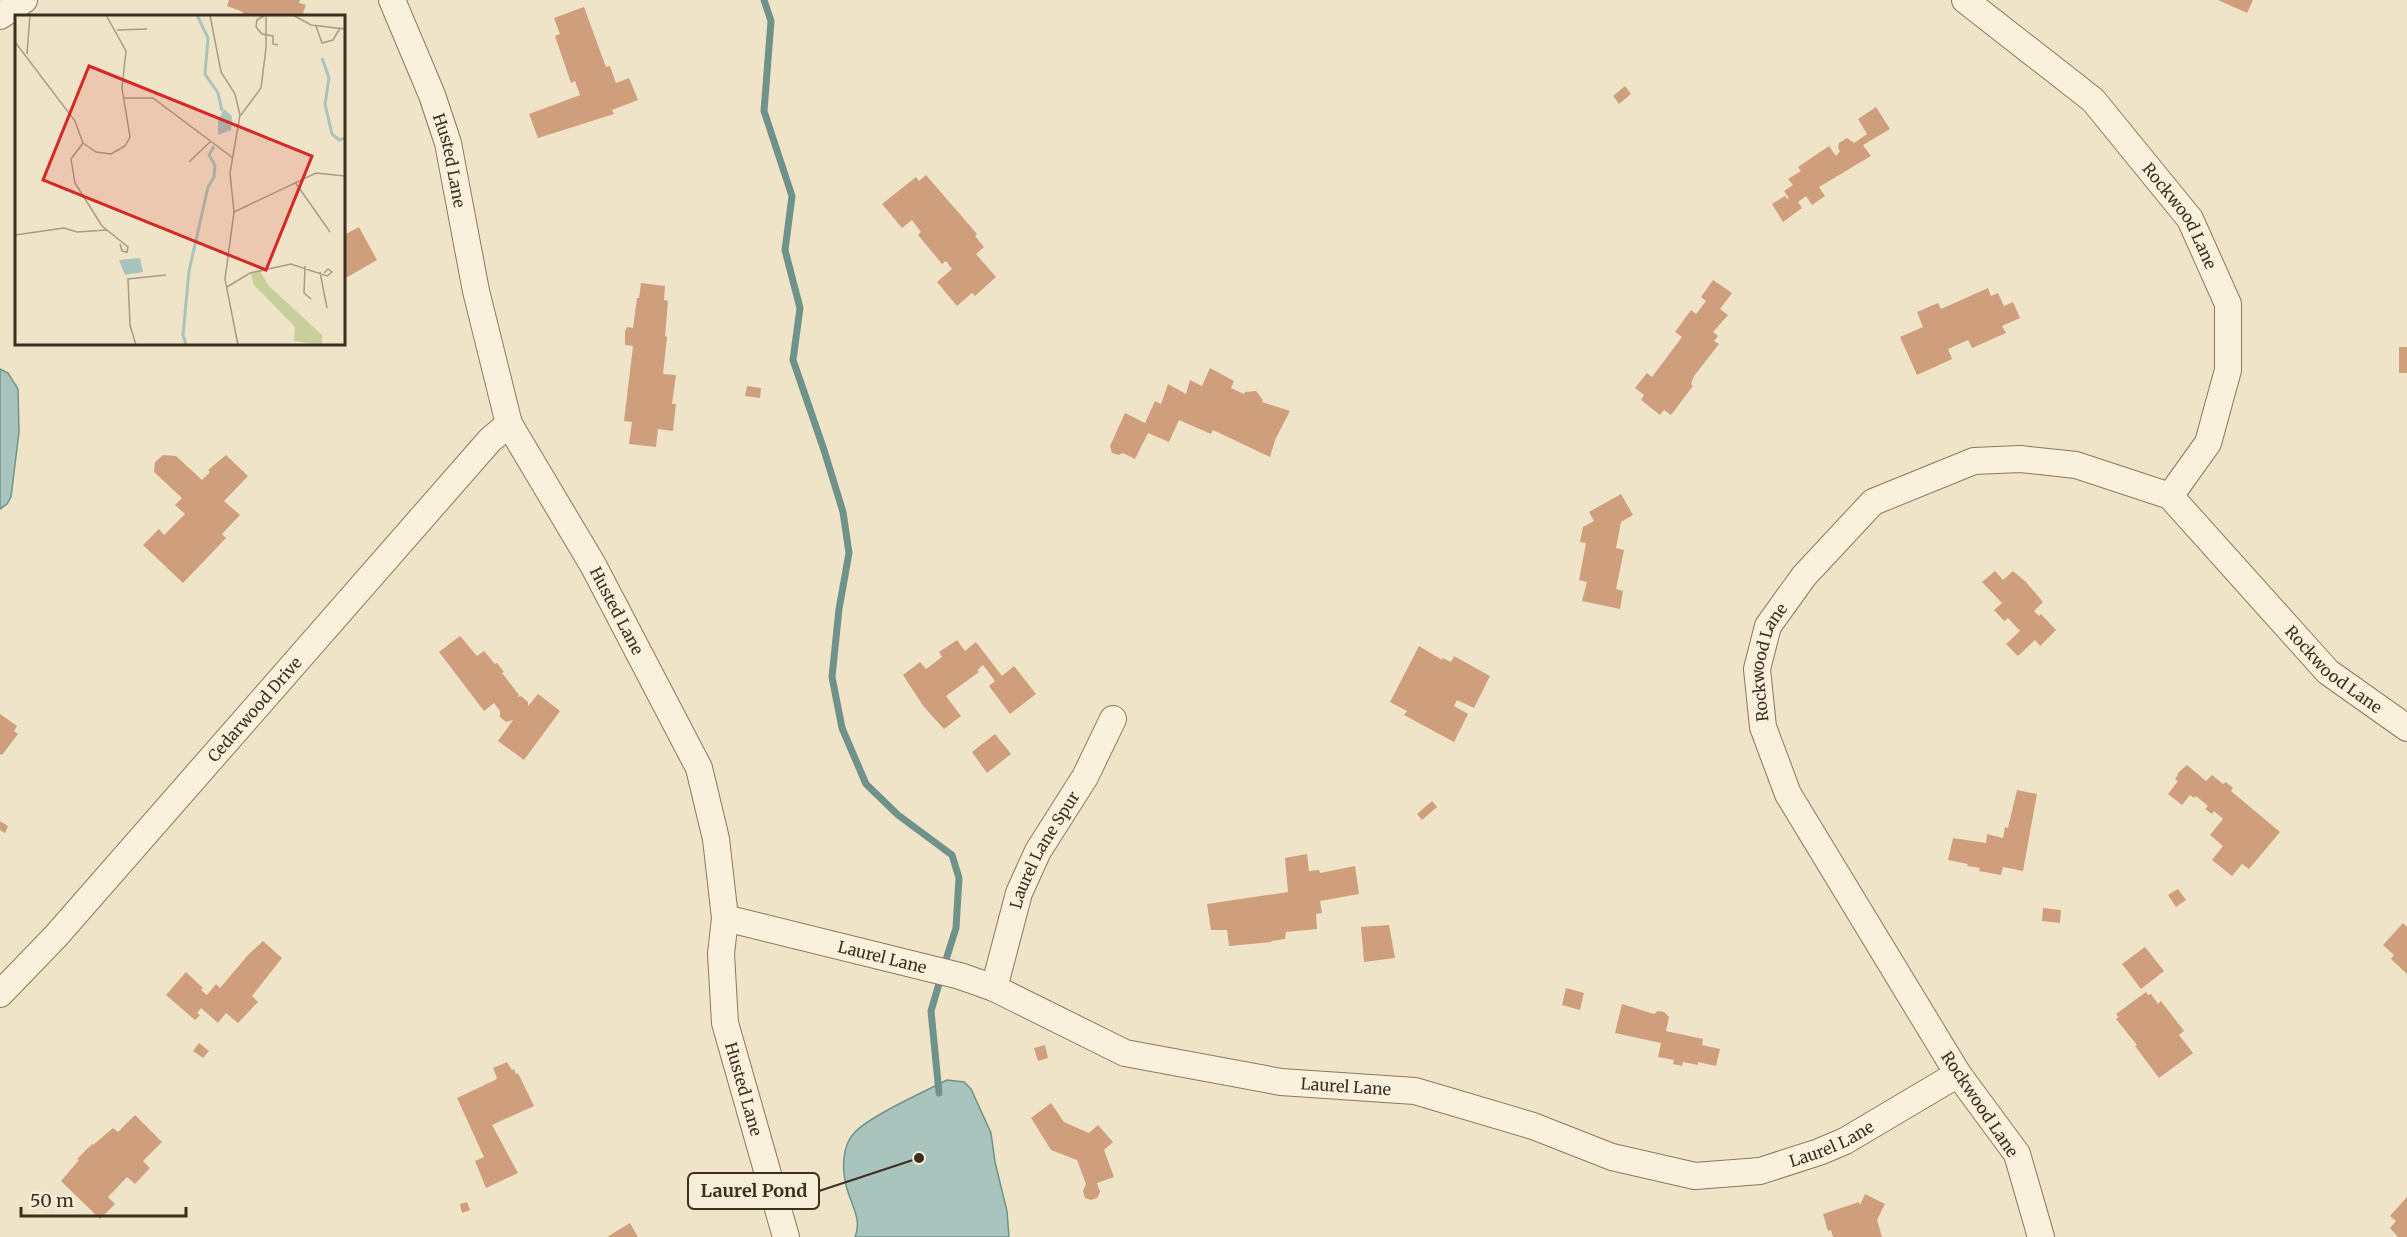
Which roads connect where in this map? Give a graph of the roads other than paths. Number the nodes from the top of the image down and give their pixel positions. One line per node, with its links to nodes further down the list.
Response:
1 (24, 0): 4 (street)
2 (392, 0): 5 (street, Husted Lane)
3 (1965, 0): 6 (street, Rockwood Lane)
4 (0, 16)
5 (509, 424): 9 (street, Husted Lane); 11 (street, Cedarwood Drive)
6 (2170, 496): 8 (street, Rockwood Lane); 12 (street, Rockwood Lane)
7 (1113, 719): 10 (street, Laurel Lane Spur)
8 (2407, 728)
9 (725, 918): 10 (street, Laurel Lane); 13 (street, Husted Lane)
10 (994, 988): 12 (street, Laurel Lane)
11 (0, 994)
12 (1958, 1074): 14 (street, Rockwood Lane)
13 (786, 1237)
14 (2041, 1237)

